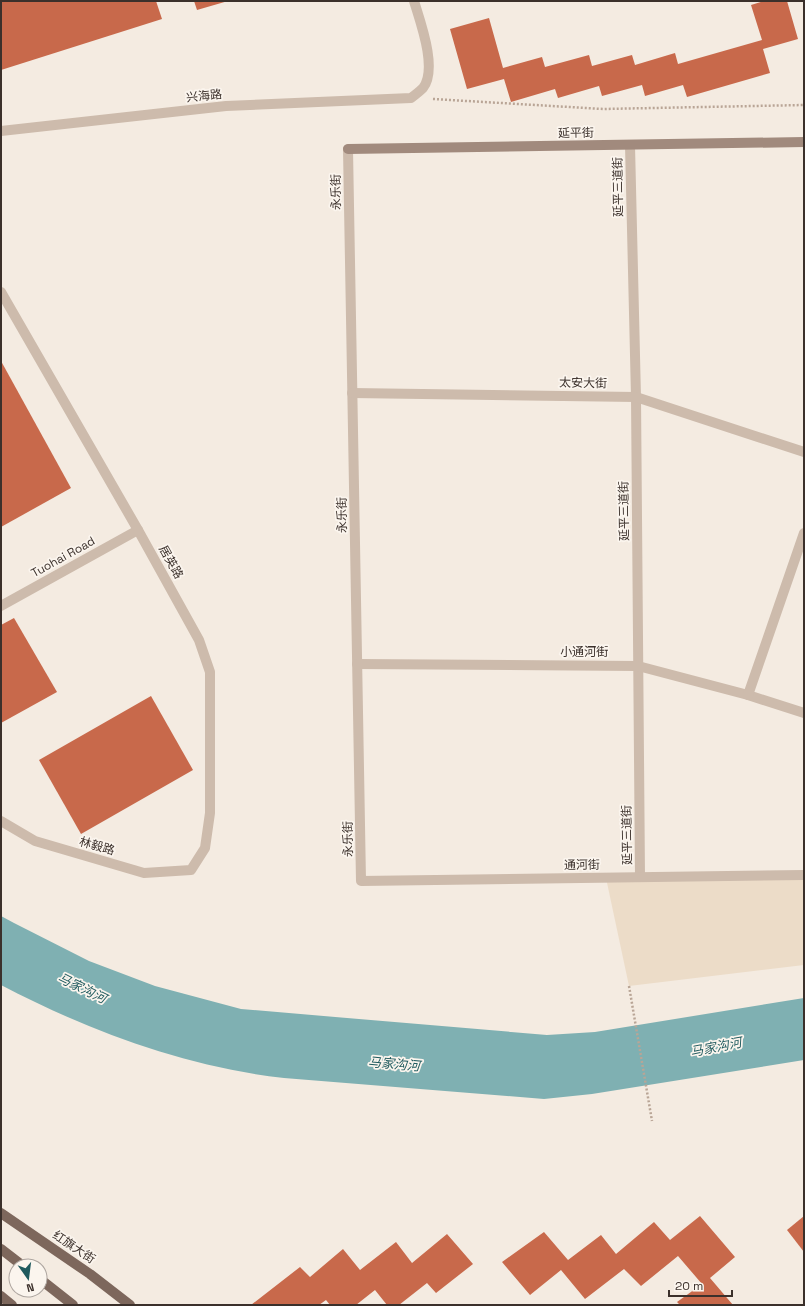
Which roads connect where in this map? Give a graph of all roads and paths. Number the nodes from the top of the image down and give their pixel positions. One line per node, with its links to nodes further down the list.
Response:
1 (414, 1): 2 (street)
2 (411, 98): 3 (path); 4 (street, 兴海路)
3 (804, 105)
4 (1, 131)
5 (804, 142): 6 (street, 延平街)
6 (630, 145): 7 (street, 延平街); 10 (street, 延平三道街)
7 (348, 149): 9 (street, 永乐街)
8 (1, 292): 12 (street, 居英路)
9 (352, 393): 10 (street, 太安大街); 15 (street, 永乐街)
10 (636, 397): 11 (street, 太安大街); 16 (street, 延平三道街)
11 (804, 452)
12 (138, 530): 14 (street, Tuohai Road); 20 (street, 居英路)
13 (804, 533): 17 (street)
14 (1, 606)
15 (358, 664): 16 (street, 小通河街); 23 (street, 永乐街)
16 (638, 666): 17 (street, 小通河街); 22 (street, 延平三道街)
17 (748, 695): 18 (street, 小通河街)
18 (804, 712)
19 (1, 821): 20 (street, 林毅路)
20 (191, 870)
21 (804, 875): 22 (street, 通河街)
22 (640, 877): 23 (street, 通河街)
23 (361, 882)
24 (629, 986): 25 (path, bridge)
25 (652, 1121)
26 (1, 1213): 33 (main road, 红旗大街)
27 (1, 1249): 28 (main road)
28 (13, 1258)
29 (48, 1285): 32 (main road)
30 (1, 1296): 31 (main road)
31 (12, 1305)
32 (73, 1305)
33 (130, 1305)

